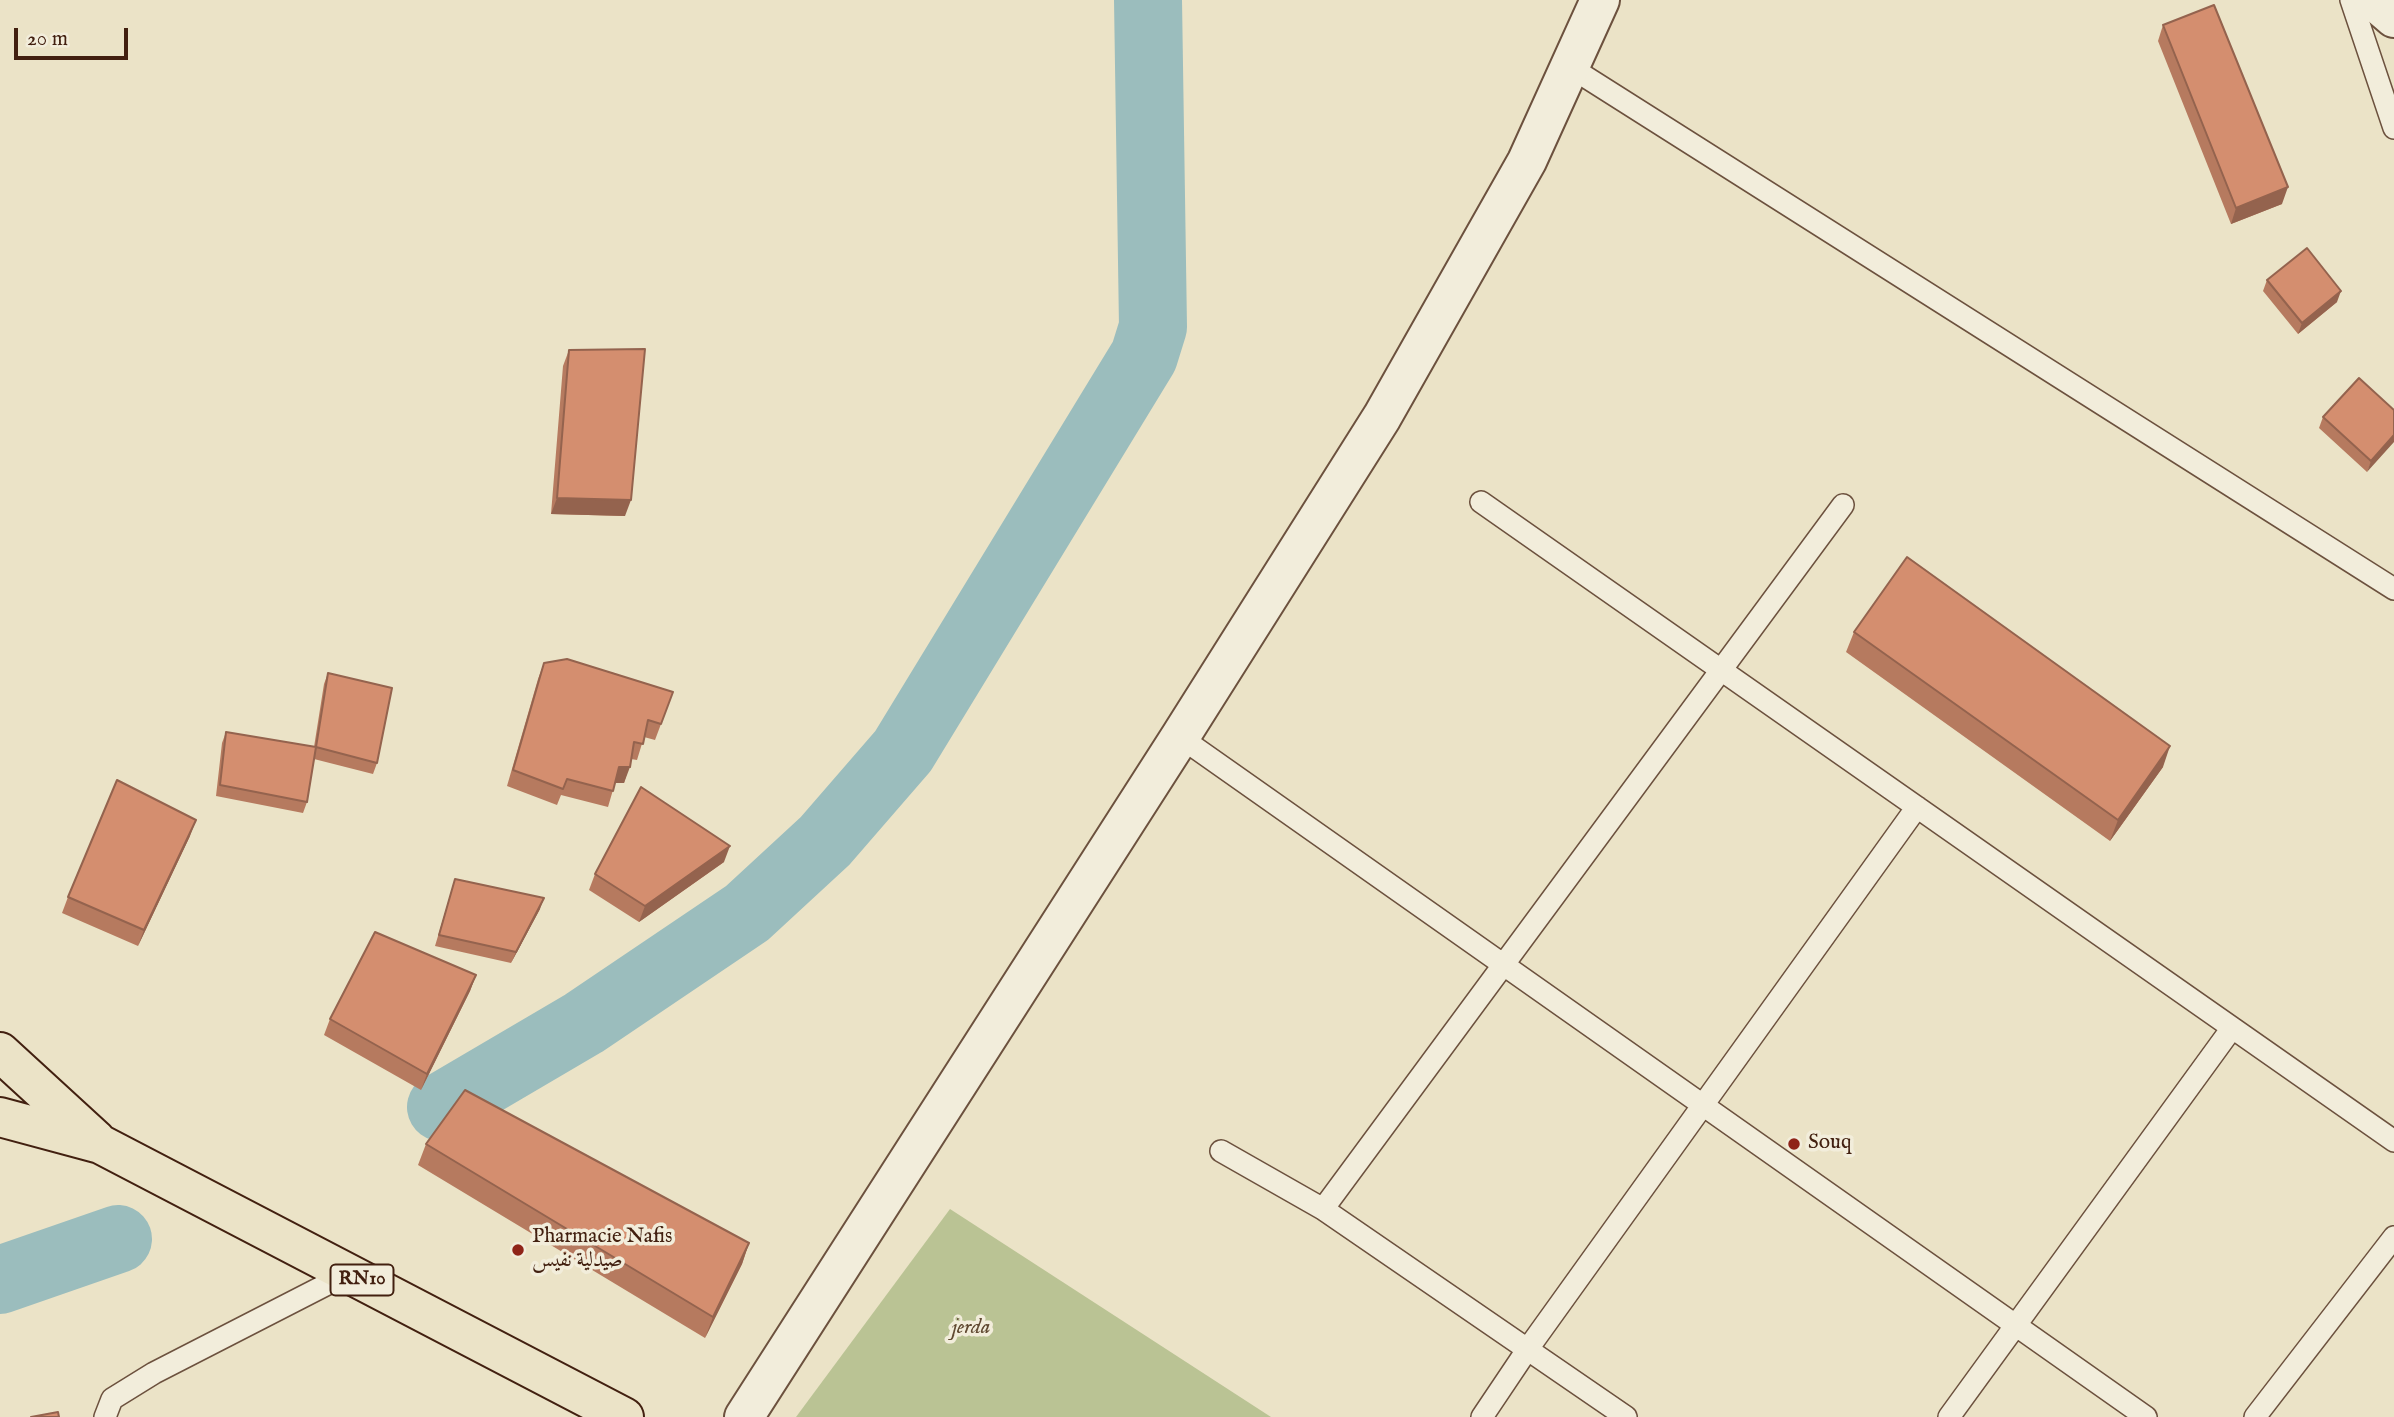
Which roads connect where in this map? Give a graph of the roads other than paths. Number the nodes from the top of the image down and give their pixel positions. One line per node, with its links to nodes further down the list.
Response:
1 (1600, 0): 5 (street)
2 (2351, 0): 6 (lane)
3 (2372, 0): 4 (street)
4 (2394, 18)
5 (1570, 67): 9 (lane); 11 (street)
6 (2394, 128)
7 (1481, 502): 10 (lane)
8 (1843, 505): 10 (lane)
9 (2394, 589)
10 (1721, 670): 12 (lane); 13 (lane)
11 (1180, 737): 13 (lane); 28 (street)
12 (1917, 807): 14 (lane); 16 (lane)
13 (1503, 964): 16 (lane); 21 (lane)
14 (2232, 1028): 18 (lane); 24 (lane)
15 (0, 1052): 19 (main road, RN10)
16 (1703, 1105): 24 (lane); 25 (lane)
17 (0, 1117): 19 (main road, RN10)
18 (2394, 1141)
19 (100, 1144): 23 (main road, RN10)
20 (1220, 1150): 21 (lane)
21 (1323, 1209): 25 (lane)
22 (2394, 1237): 33 (lane)
23 (349, 1273): 26 (lane); 27 (main road, RN10)
24 (2016, 1325): 31 (lane); 32 (lane)
25 (1527, 1350): 29 (lane); 30 (lane)
26 (105, 1417)
27 (624, 1417)
28 (744, 1417)
29 (1482, 1417)
30 (1626, 1417)
31 (1949, 1417)
32 (2146, 1417)
33 (2255, 1417)

